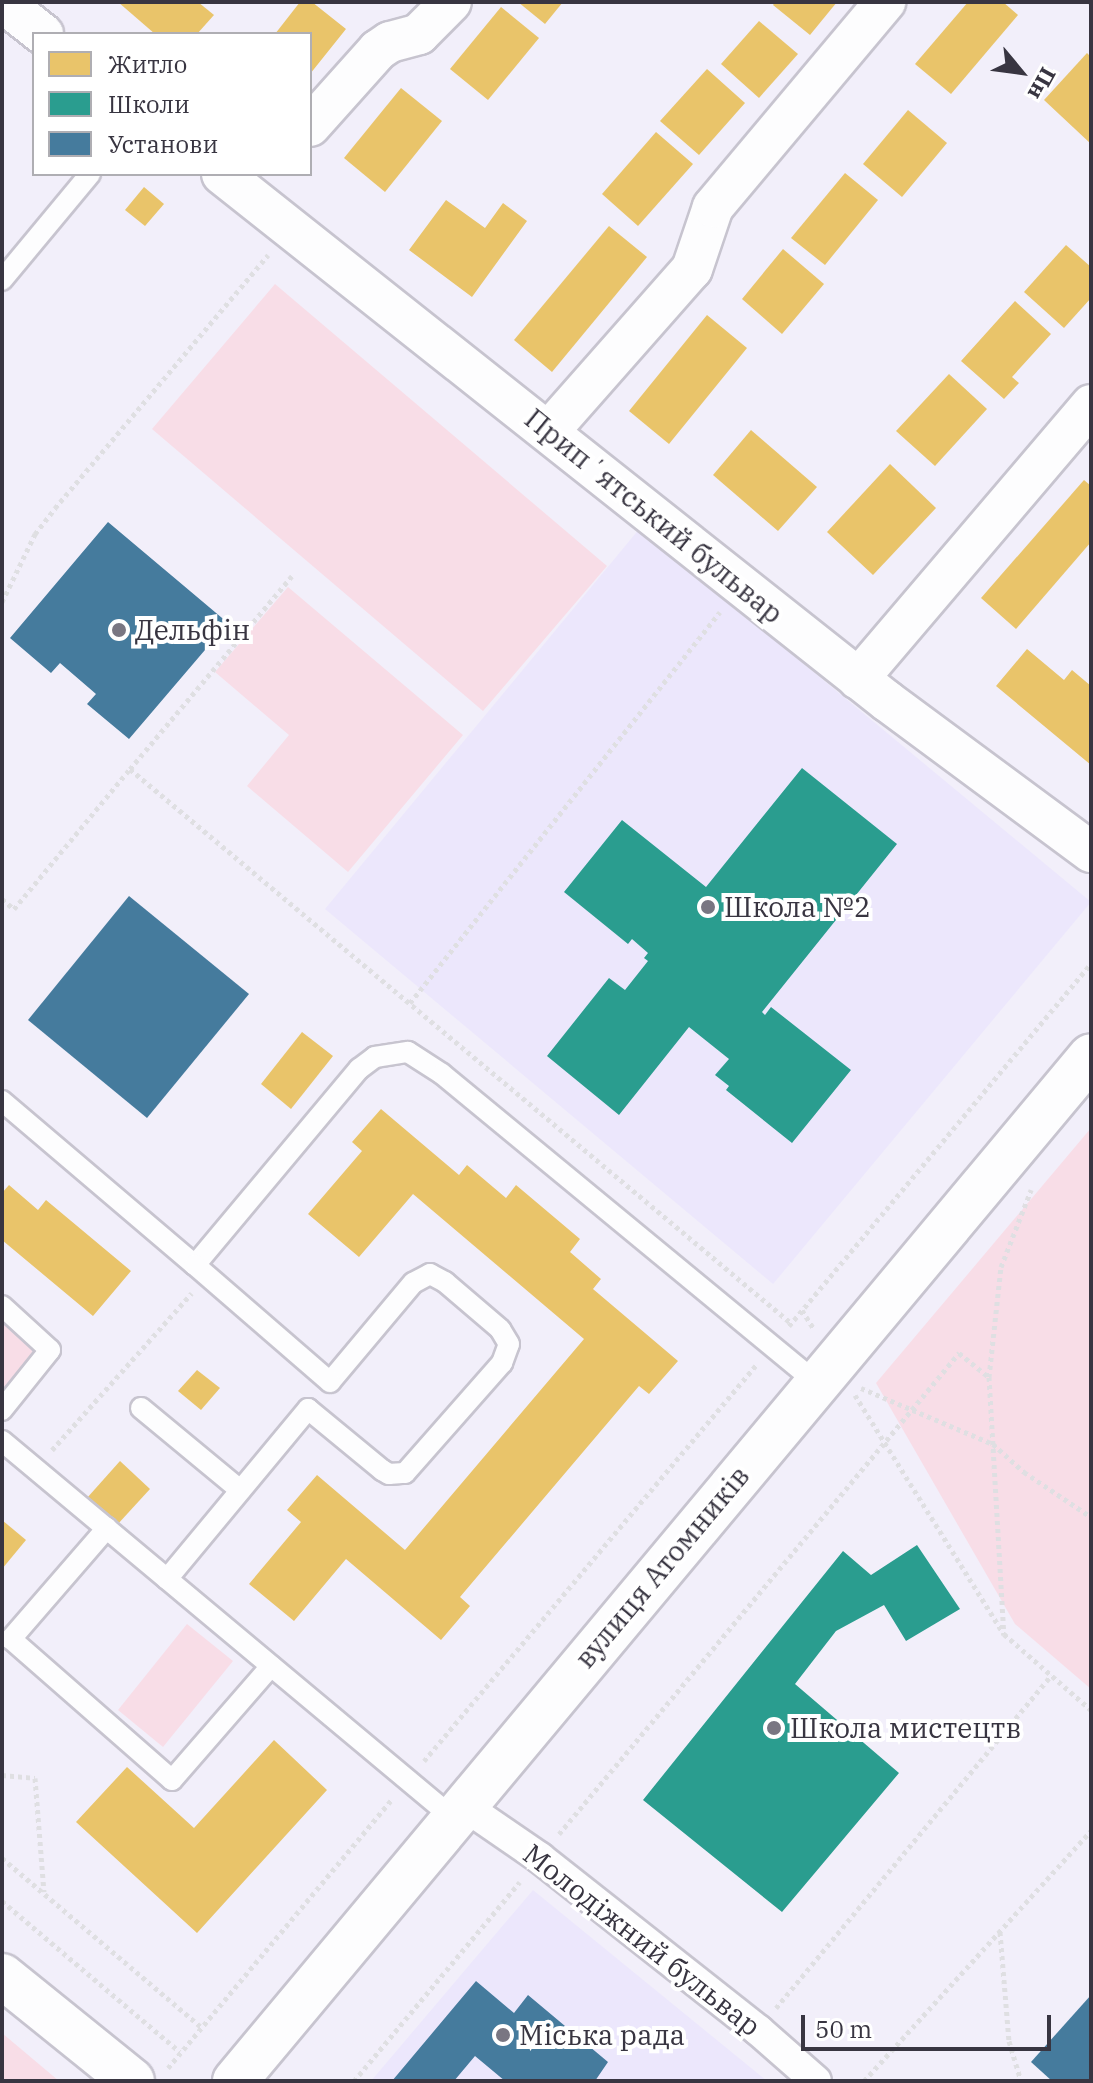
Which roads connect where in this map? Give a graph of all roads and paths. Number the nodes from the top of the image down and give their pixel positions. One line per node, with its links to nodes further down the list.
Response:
1 (2, 2): 4 (street)
2 (451, 2): 5 (street)
3 (885, 2): 11 (street)
4 (40, 32)
5 (312, 124)
6 (88, 176): 9 (lane)
7 (246, 181): 8 (street, Припʼятський бульвар)
8 (290, 227): 11 (street, Припʼятський бульвар); 14 (path)
9 (2, 280)
10 (1091, 405): 15 (street)
11 (549, 431): 13 (street, Припʼятський бульвар)
12 (292, 576): 16 (path)
13 (741, 585): 15 (street, Припʼятський бульвар); 20 (path)
14 (2, 602)
15 (858, 679): 17 (street, Припʼятський бульвар)
16 (130, 769): 18 (path); 20 (path)
17 (1091, 852)
18 (2, 899)
19 (1091, 964): 26 (path)
20 (410, 1003): 26 (path)
21 (1091, 1056): 23 (street, вулиця Атомників)
22 (2, 1101): 24 (lane)
23 (1025, 1134): 28 (path); 30 (street, вулиця Атомників)
24 (201, 1270): 27 (lane); 29 (lane); 38 (path)
25 (2, 1306): 33 (lane)
26 (791, 1323): 27 (path)
27 (772, 1346): 30 (lane); 48 (path)
28 (989, 1377): 34 (path); 37 (path)
29 (330, 1382): 32 (lane); 32 (lane)
30 (843, 1388): 34 (path); 36 (path); 49 (street, вулиця Атомників)
31 (141, 1408): 39 (lane)
32 (308, 1409): 39 (lane)
33 (2, 1410)
34 (911, 1411): 36 (path); 37 (path)
35 (2, 1441): 38 (lane)
36 (885, 1443): 43 (path); 52 (path)
37 (993, 1444): 40 (path); 43 (path)
38 (36, 1469): 41 (lane)
39 (240, 1490): 42 (lane)
40 (1091, 1517)
41 (107, 1528): 42 (lane); 44 (lane)
42 (167, 1579): 44 (lane)
43 (1004, 1634): 45 (path)
44 (271, 1666): 48 (lane)
45 (1051, 1675): 46 (path); 58 (path)
46 (1091, 1710)
47 (2, 1775): 53 (path)
48 (408, 1780): 49 (lane); 57 (path)
49 (457, 1811): 52 (street, Молодіжний бульвар); 61 (street, вулиця Атомників)
50 (1091, 1831): 55 (path)
51 (2, 1858): 53 (path)
52 (540, 1858): 58 (street, Молодіжний бульвар); 62 (path)
53 (44, 1893): 57 (path)
54 (2, 1901): 59 (path)
55 (1000, 1932): 64 (path); 65 (path)
56 (2, 1976): 60 (street)
57 (201, 2027): 59 (path)
58 (758, 2030): 63 (street, Молодіжний бульвар)
59 (180, 2052): 60 (path)
60 (148, 2077)
61 (235, 2081)
62 (354, 2081)
63 (816, 2081)
64 (864, 2081)
65 (1021, 2081)

